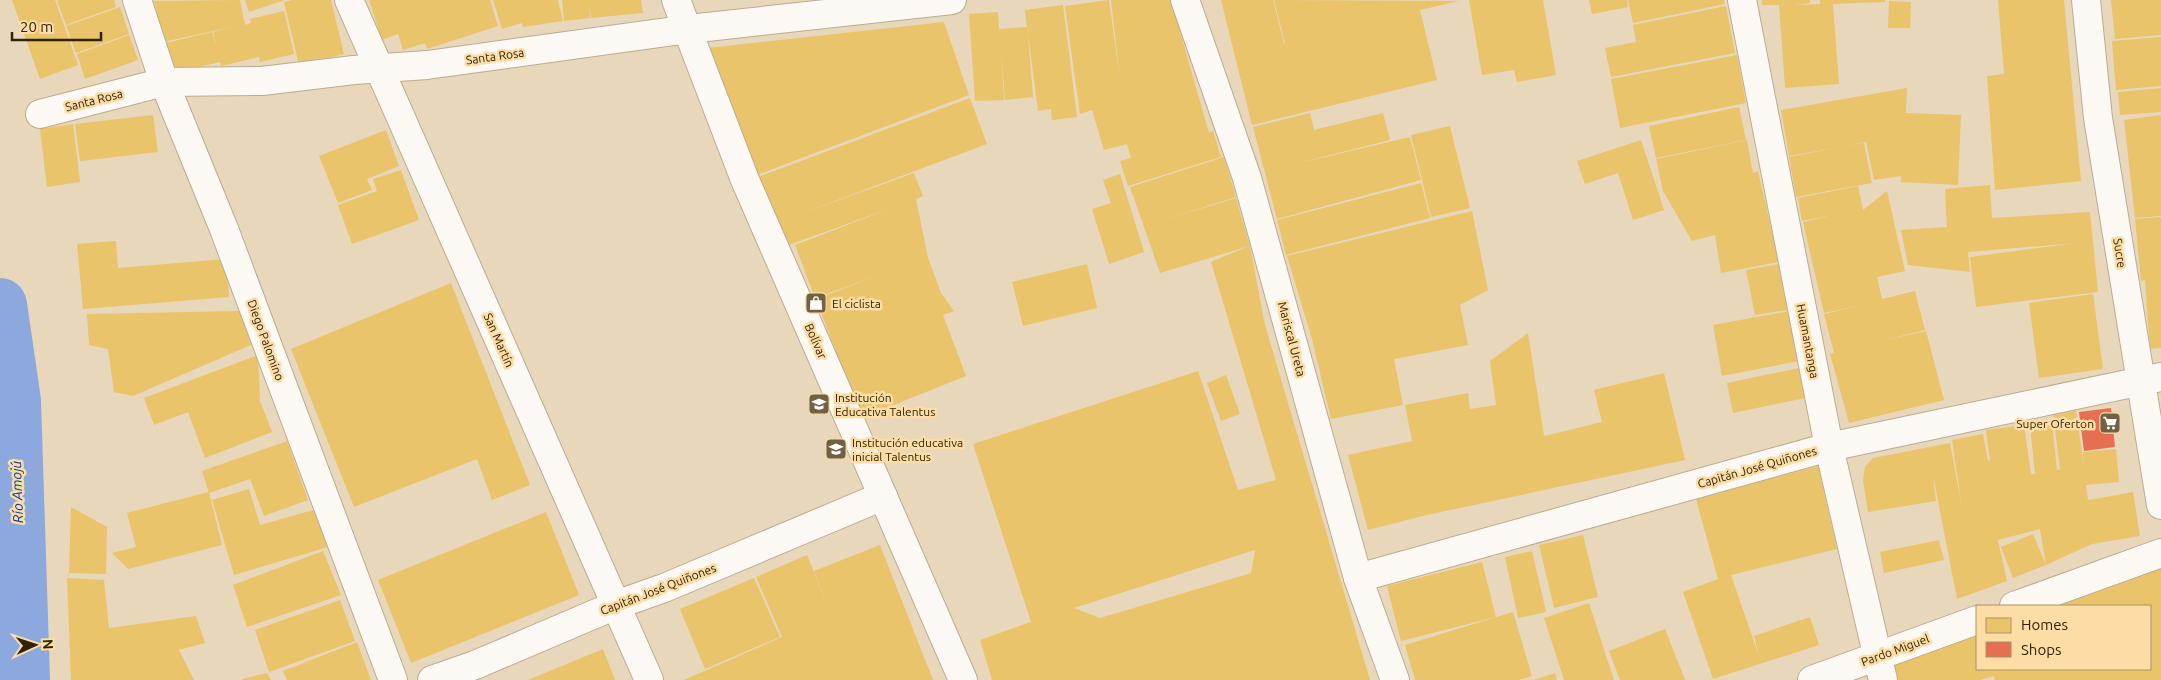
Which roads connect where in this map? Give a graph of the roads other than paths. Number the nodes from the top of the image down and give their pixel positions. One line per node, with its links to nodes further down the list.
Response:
1 (137, 0): 10 (street, Diego Palomino)
2 (349, 0): 9 (street, San Martín)
3 (676, 0): 8 (street, Bolívar)
4 (952, 0): 8 (street, Santa Rosa)
5 (1185, 0): 17 (street, Mariscal Ureta)
6 (1742, 0): 13 (street, Huamantanga)
7 (2086, 0): 12 (street, Sucre)
8 (689, 29): 9 (street, Santa Rosa); 14 (street, Bolívar)
9 (380, 69): 10 (street, Santa Rosa); 18 (street, San Martín)
10 (164, 82): 11 (street, Santa Rosa); 22 (street, Diego Palomino)
11 (40, 114)
12 (2151, 380): 13 (street, Capitán José Quiñones); 15 (street, Sucre)
13 (1829, 447): 17 (street, Capitán José Quiñones); 21 (street, Huamantanga)
14 (884, 496): 18 (street, Capitán José Quiñones); 25 (street, Bolívar)
15 (2161, 505)
16 (2161, 553): 19 (street)
17 (1358, 578): 26 (street, Mariscal Ureta)
18 (616, 604): 23 (street, Capitán José Quiñones); 24 (street, San Martín)
19 (2017, 605)
20 (1976, 620): 21 (street, Pardo Miguel)
21 (1880, 668): 27 (street, Pardo Miguel)
22 (393, 680)
23 (432, 680)
24 (649, 680)
25 (962, 680)
26 (1395, 680)
27 (1812, 680)

